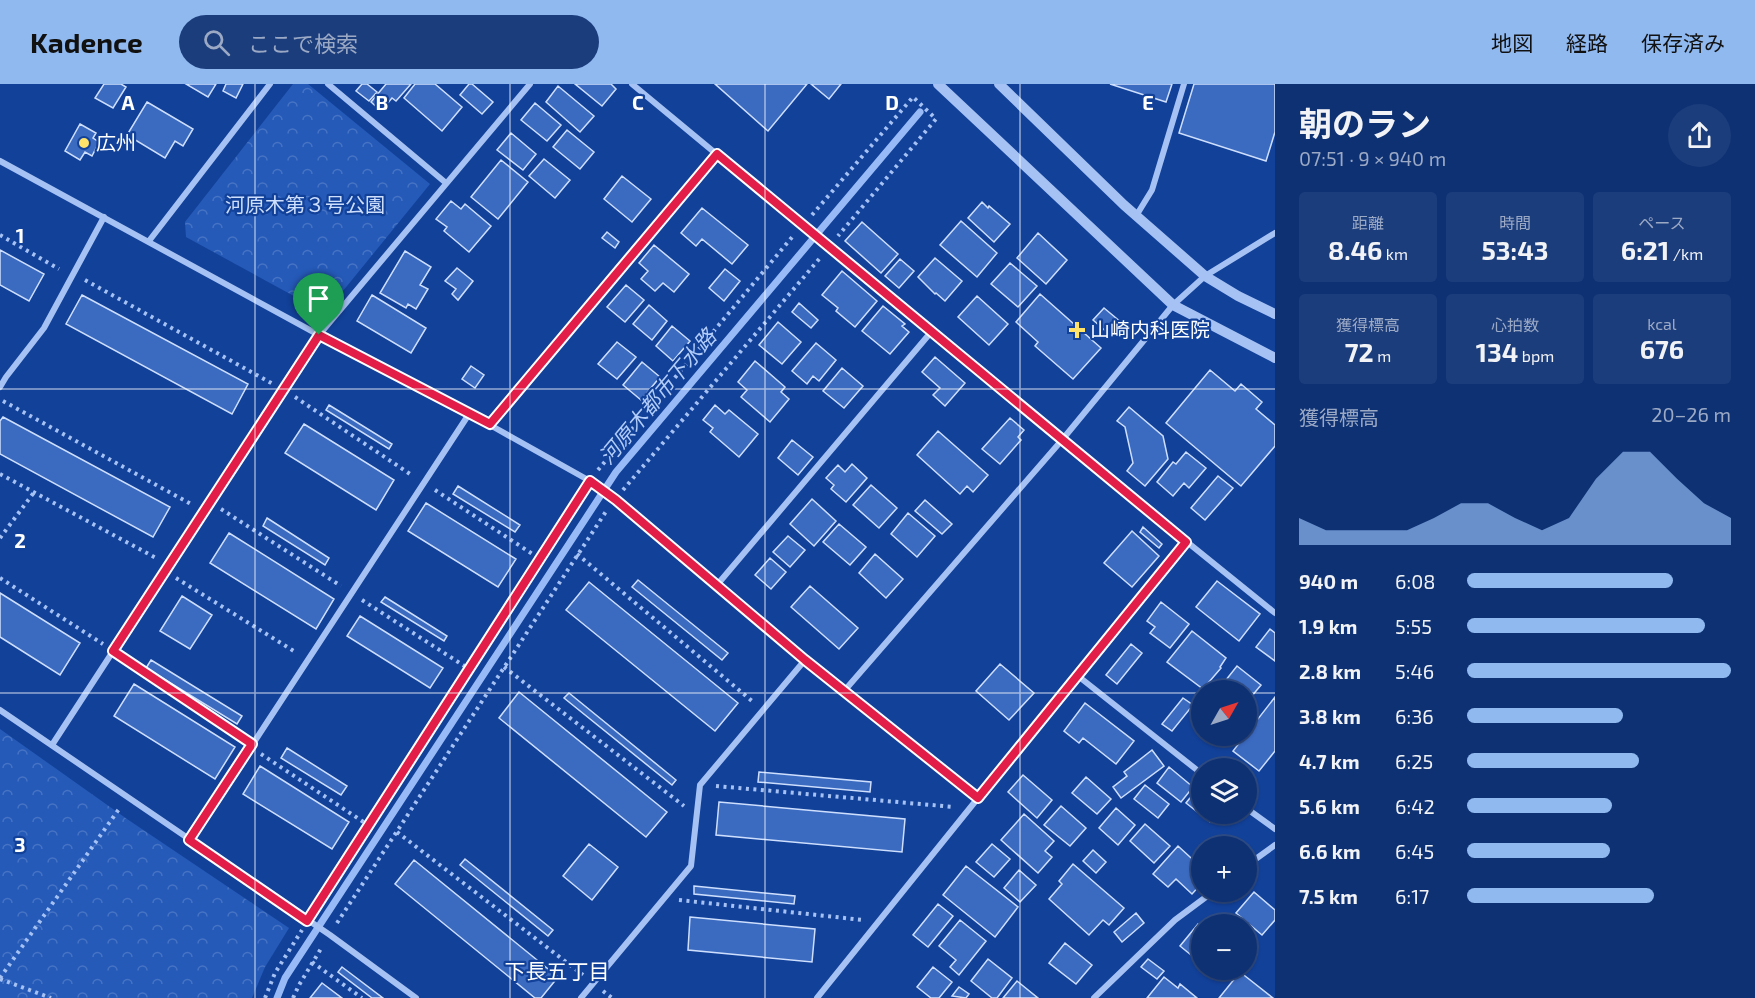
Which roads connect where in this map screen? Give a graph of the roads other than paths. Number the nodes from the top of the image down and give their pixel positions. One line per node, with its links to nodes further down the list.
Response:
1 (270, 84): 14 (street)
2 (328, 84): 10 (street)
3 (530, 84): 10 (street)
4 (632, 84): 8 (street)
5 (938, 84): 16 (street)
6 (999, 84): 11 (street)
7 (1184, 84): 11 (street)
8 (717, 154): 18 (street); 23 (street)
9 (0, 161): 12 (street)
10 (446, 183): 19 (street)
11 (1136, 216): 15 (street)
12 (104, 217): 14 (street); 21 (street)
13 (1275, 233): 15 (street)
14 (149, 241): 19 (street)
15 (1205, 276): 16 (street); 17 (street)
16 (1173, 305): 20 (street); 24 (street)
17 (1275, 314)
18 (932, 331): 24 (street); 26 (street)
19 (319, 335): 22 (street); 32 (street)
20 (1275, 358)
21 (0, 387)
22 (469, 414): 23 (street); 37 (street)
23 (490, 424): 26 (street)
24 (1062, 440): 25 (street); 30 (street)
25 (1186, 542): 27 (street); 29 (street)
26 (717, 585): 28 (street)
27 (1275, 613)
28 (805, 660): 30 (street); 42 (street)
29 (1078, 676): 33 (street); 34 (street)
30 (845, 690): 34 (street)
31 (0, 710): 32 (street)
32 (52, 745): 37 (street)
33 (1191, 765)
34 (978, 798): 43 (street)
35 (1257, 816): 36 (street)
36 (1275, 829)
37 (189, 840): 41 (street)
38 (1275, 845): 39 (street)
39 (1257, 858)
40 (1199, 902): 44 (street)
41 (416, 998)
42 (581, 998)
43 (817, 998)
44 (1094, 998)

